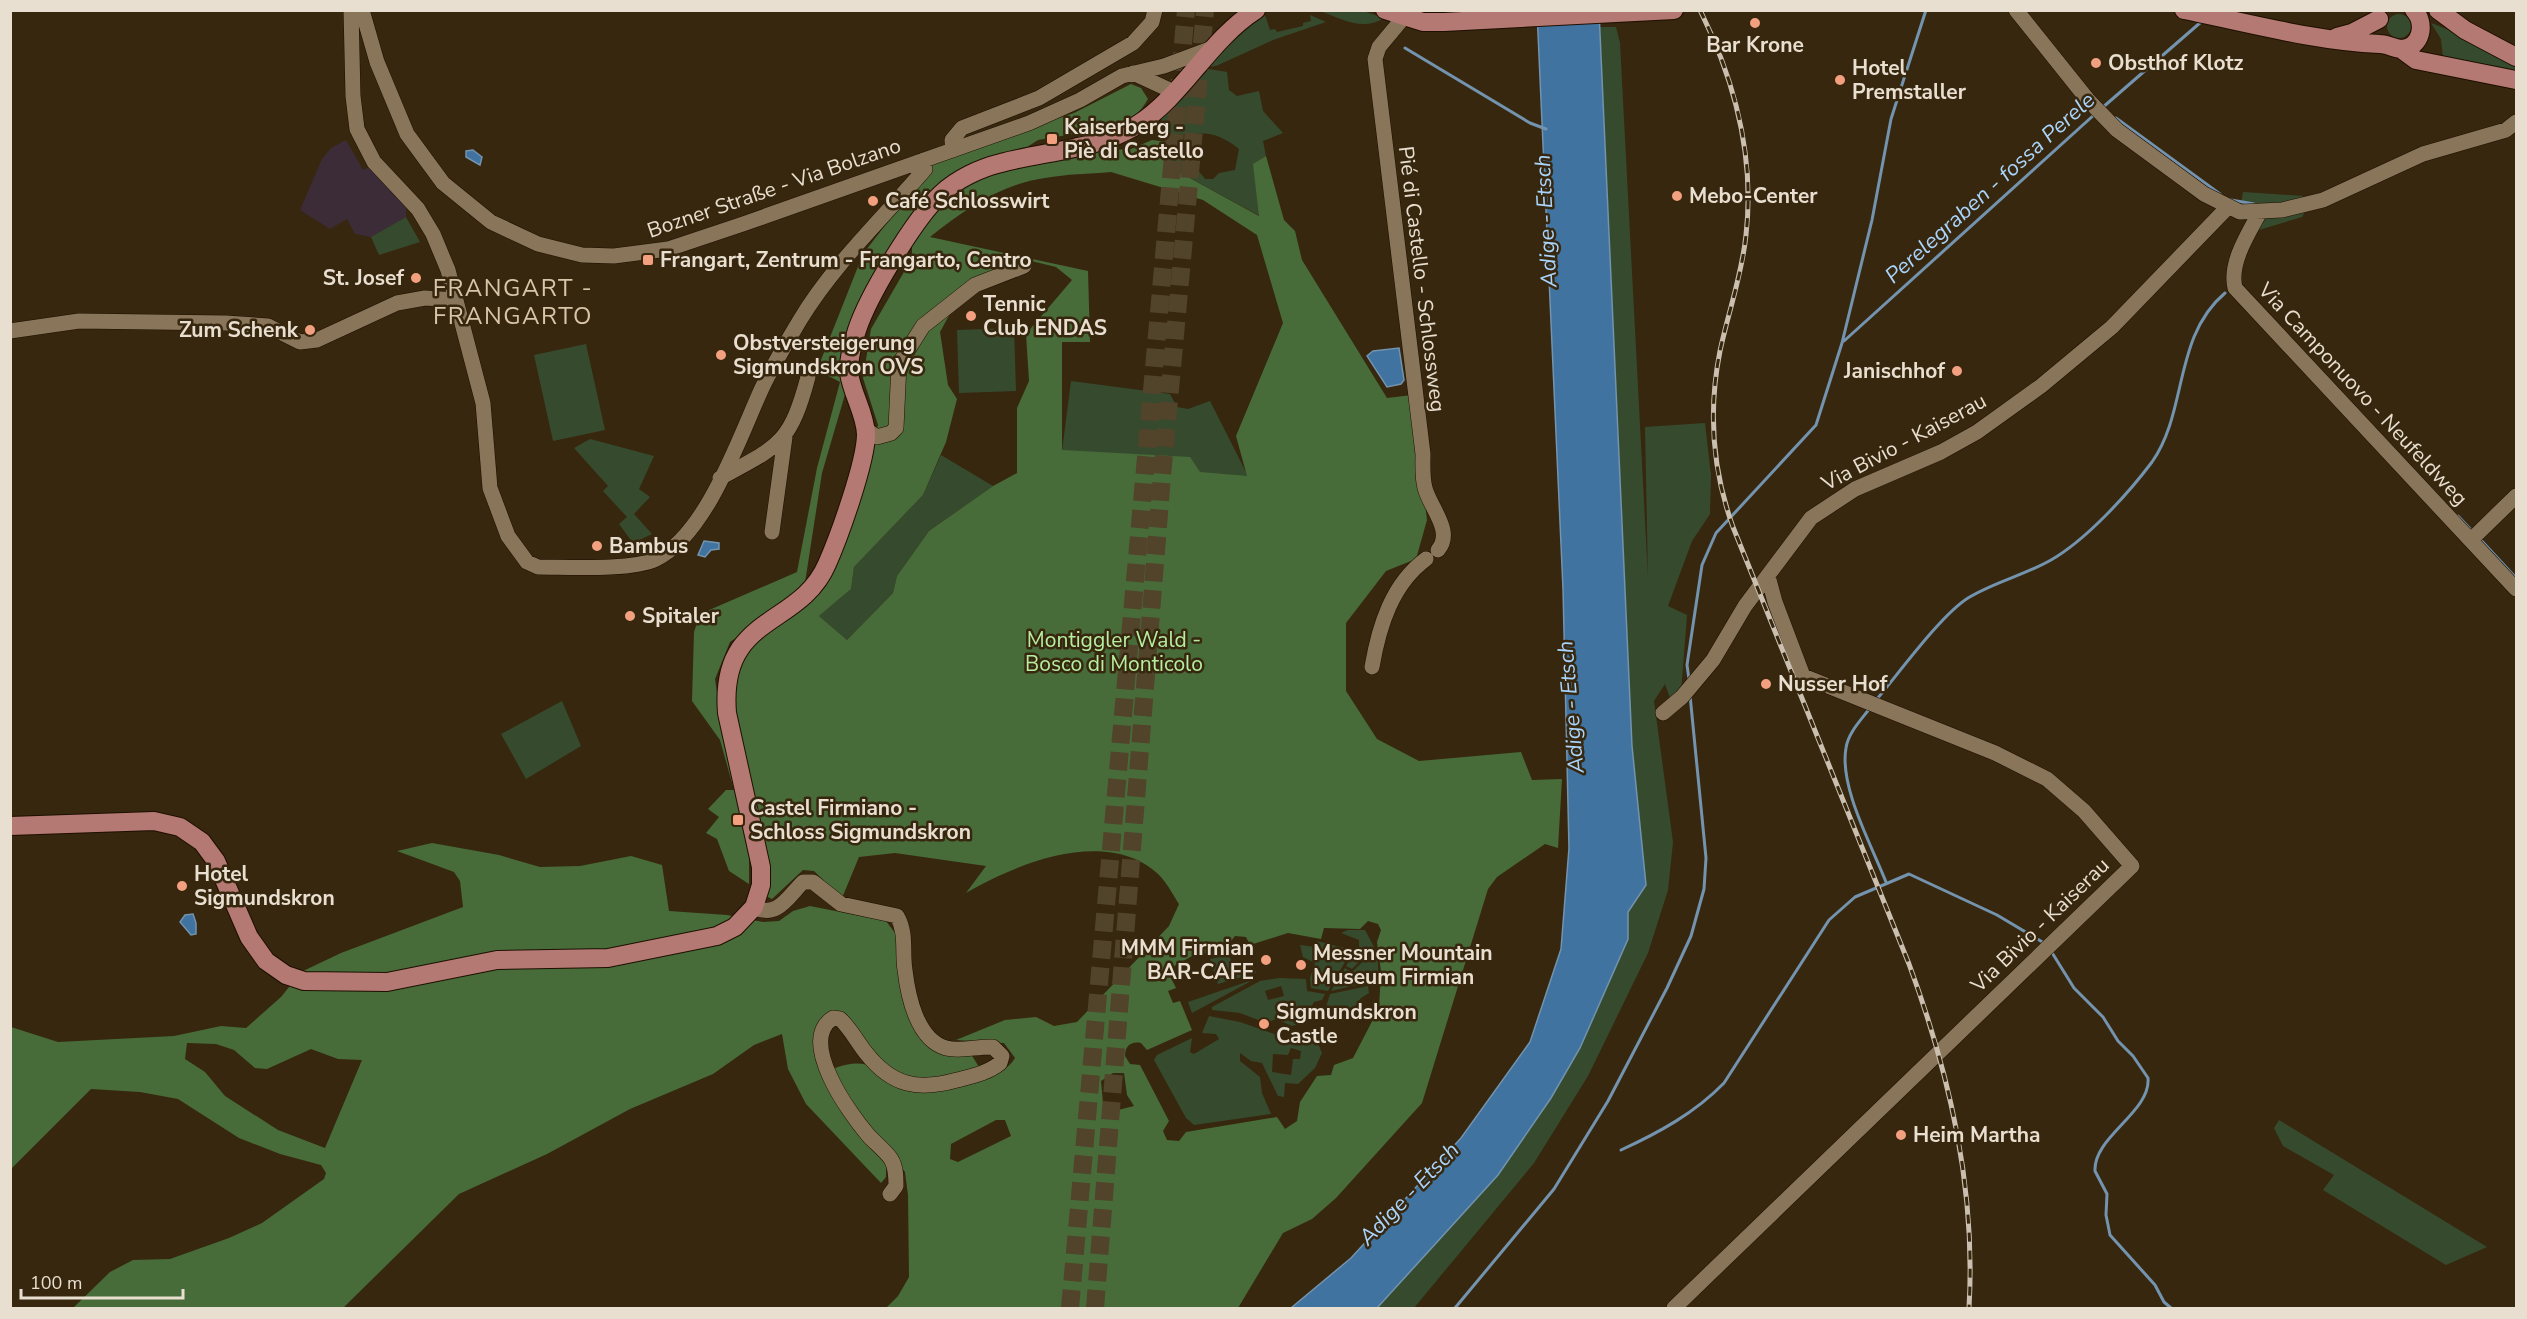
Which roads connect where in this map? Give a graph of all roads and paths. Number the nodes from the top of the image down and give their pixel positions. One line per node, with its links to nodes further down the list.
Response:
1 (351, 10): 31 (street)
2 (362, 10): 27 (street, Bozner Straße - Via Bolzano)
3 (1155, 10): 26 (street)
4 (1256, 10): 16 (main road)
5 (1385, 10): 13 (main road)
6 (1674, 10): 9 (main road)
7 (2016, 10): 28 (street)
8 (2439, 10): 14 (main road)
9 (1631, 12): 13 (main road)
10 (2191, 12): 15 (main road)
11 (2382, 13): 15 (main road); 17 (main road)
12 (2417, 14): 14 (main road); 17 (main road)
13 (1404, 18): 42 (street, Pié di Castello - Schlossweg)
14 (2465, 30): 18 (main road)
15 (2328, 39): 17 (main road)
16 (1217, 46): 19 (street, Bozner Straße - Via Bolzano); 23 (main road)
17 (2394, 46): 22 (main road)
18 (2517, 57)
19 (1164, 66): 20 (street, Bozner Straße - Via Bolzano); 23 (street)
20 (1132, 73): 21 (street); 26 (street, Bozner Straße - Via Bolzano)
21 (1154, 80): 23 (street); 24 (street)
22 (2517, 80)
23 (1179, 86): 24 (main road)
24 (1160, 106): 34 (main road)
25 (2517, 122): 29 (street)
26 (953, 150): 27 (street, Bozner Straße - Via Bolzano)
27 (924, 160): 36 (street)
28 (2228, 207): 29 (street); 40 (street, Via Bivio - Kaiserau)
29 (2259, 212): 39 (street, Via Camponuovo - Neufeldweg)
30 (1024, 266): 34 (street)
31 (456, 300): 32 (street); 36 (street)
32 (10, 330)
33 (808, 377): 35 (street)
34 (865, 429): 45 (main road)
35 (785, 437): 36 (street); 38 (street)
36 (720, 478)
37 (2517, 496): 39 (street)
38 (772, 532)
39 (2474, 536): 41 (street, Via Camponuovo - Neufeldweg)
40 (1768, 576): 43 (street, Via Bivio - Kaiserau); 47 (street, Via Bivio - Kaiserau)
41 (2517, 589)
42 (1372, 667)
43 (1663, 713)
44 (10, 826): 45 (main road)
45 (754, 907): 46 (street)
46 (890, 1194)
47 (1674, 1308)

